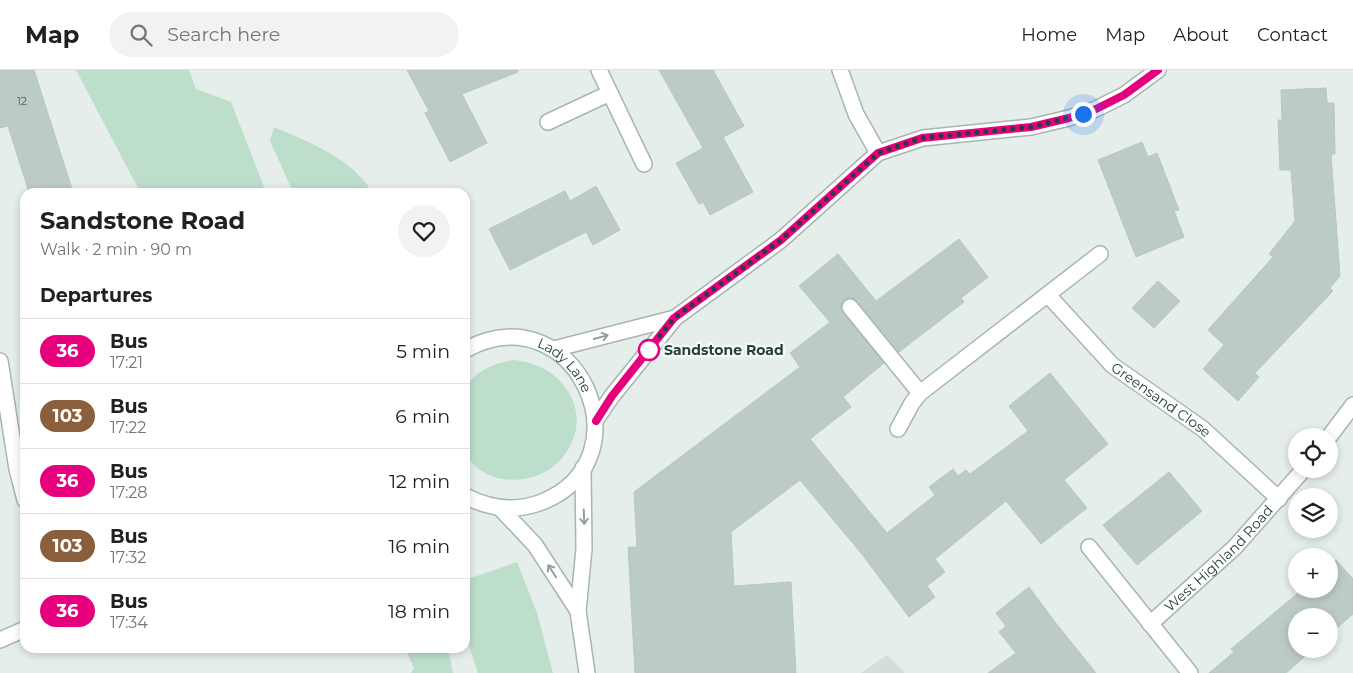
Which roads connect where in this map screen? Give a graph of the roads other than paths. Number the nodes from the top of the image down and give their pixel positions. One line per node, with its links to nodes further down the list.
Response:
1 (599, 70): 4 (street)
2 (840, 70): 6 (street)
3 (1158, 70): 6 (street)
4 (610, 93): 5 (street); 7 (street)
5 (548, 122)
6 (878, 153): 11 (street)
7 (644, 164)
8 (1100, 254): 9 (street)
9 (1048, 294): 15 (street); 23 (street, Greensand Close)
10 (850, 307): 15 (street)
11 (674, 318): 13 (street, one-way to 11); 17 (street)
12 (470, 348): 13 (street, Lady Lane)
13 (554, 349): 17 (street, Lady Lane)
14 (0, 361): 22 (street)
15 (920, 393): 19 (street)
16 (1353, 405): 18 (street)
17 (596, 421): 20 (street, Lady Lane)
18 (1336, 428)
19 (898, 429)
20 (583, 468): 25 (street, Lady Lane); 27 (street, Lady Lane, one-way to 27)
21 (1296, 478): 23 (street, West Highland Road)
22 (20, 481)
23 (1279, 499): 28 (street, West Highland Road)
24 (470, 500): 25 (street, Lady Lane)
25 (500, 508): 27 (street, Lady Lane, one-way to 25)
26 (1089, 546): 28 (street, West Highland Road)
27 (578, 612): 31 (street, Lady Lane)
28 (1150, 624): 32 (street, West Highland Road)
29 (20, 631): 30 (street)
30 (0, 640)
31 (587, 673)
32 (1190, 673)

